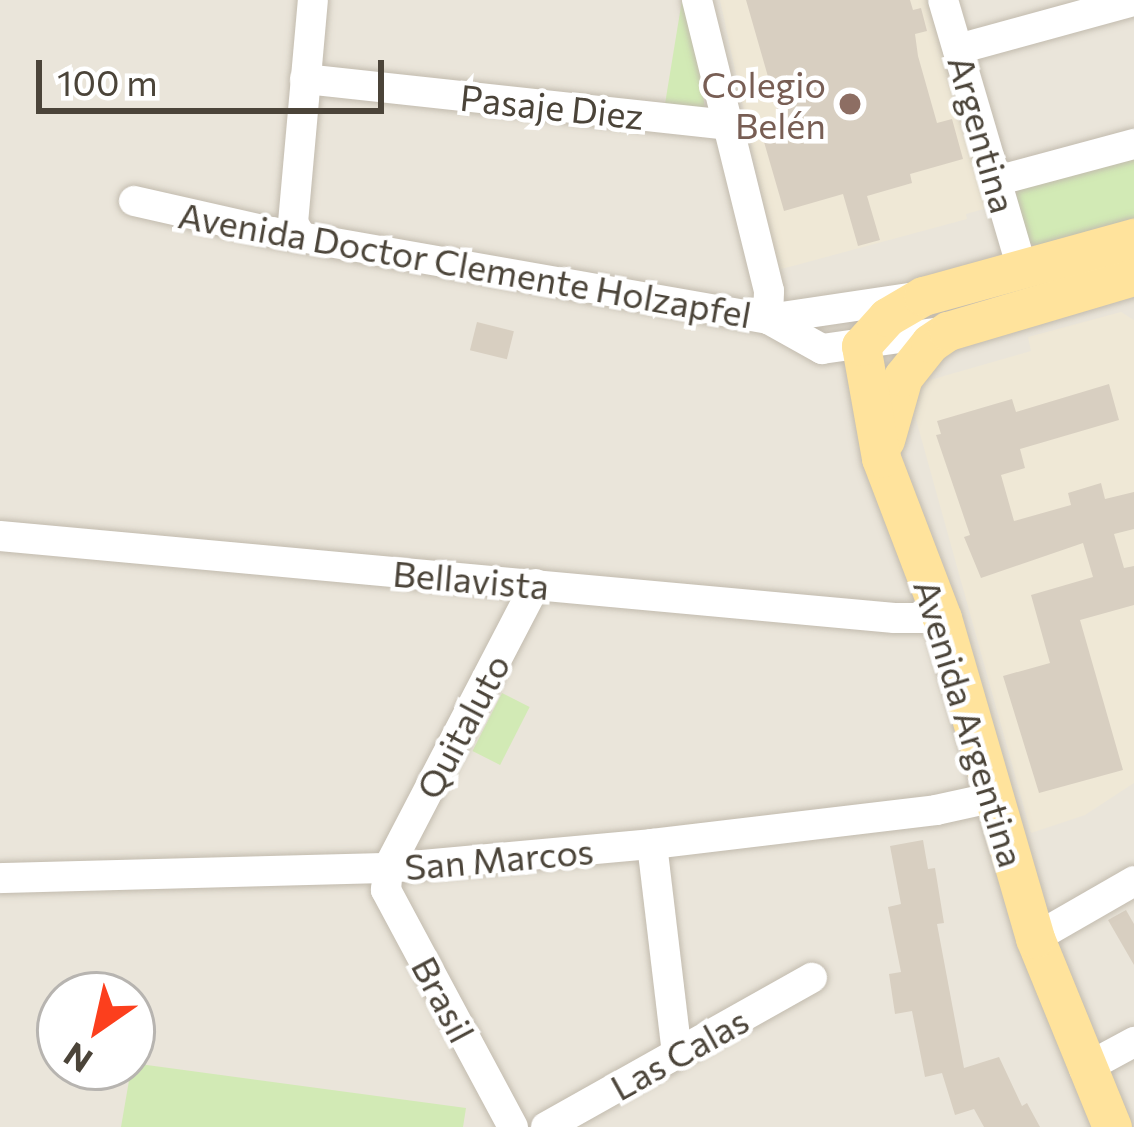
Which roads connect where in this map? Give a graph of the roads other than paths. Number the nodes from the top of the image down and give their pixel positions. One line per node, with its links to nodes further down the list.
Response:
1 (313, 0): 6 (street)
2 (697, 0): 7 (street)
3 (944, 0): 5 (street, Argentina)
4 (1134, 2): 5 (street)
5 (958, 49): 9 (street, Argentina)
6 (305, 79): 7 (street, Pasaje Diez); 11 (street)
7 (727, 125): 16 (street)
8 (1134, 144): 9 (street)
9 (996, 181): 13 (street, Argentina)
10 (134, 201): 11 (street, Avenida Doctor Clemente Holzapfel)
11 (301, 236): 16 (street, Avenida Doctor Clemente Holzapfel)
12 (1134, 238): 13 (main road)
13 (1022, 269): 15 (main road)
14 (1134, 276): 17 (main road, Avenida Doctor Clemente Holzapfel)
15 (922, 296): 16 (street); 18 (main road)
16 (768, 319): 18 (street, Avenida Doctor Clemente Holzapfel)
17 (948, 332): 18 (street, Avenida Doctor Clemente Holzapfel); 19 (main road)
18 (861, 346): 19 (main road)
19 (880, 458): 22 (main road, Avenida Argentina)
20 (0, 536): 21 (street, Bellavista)
21 (536, 584): 22 (street, Bellavista); 25 (street, Quitaluto)
22 (942, 618): 23 (main road, Avenida Argentina)
23 (994, 797): 24 (street, San Marcos); 28 (main road, Avenida Argentina)
24 (652, 844): 25 (street, San Marcos); 31 (street)
25 (388, 868): 26 (street, San Marcos); 33 (street, Brasil)
26 (0, 878)
27 (1134, 881): 28 (street)
28 (1035, 938): 32 (main road, Avenida Argentina)
29 (812, 978): 31 (street, Las Calas)
30 (1134, 1042): 32 (street)
31 (677, 1054): 34 (street, Las Calas)
32 (1084, 1069): 35 (main road, Avenida Argentina)
33 (513, 1127)
34 (546, 1127)
35 (1112, 1127)

